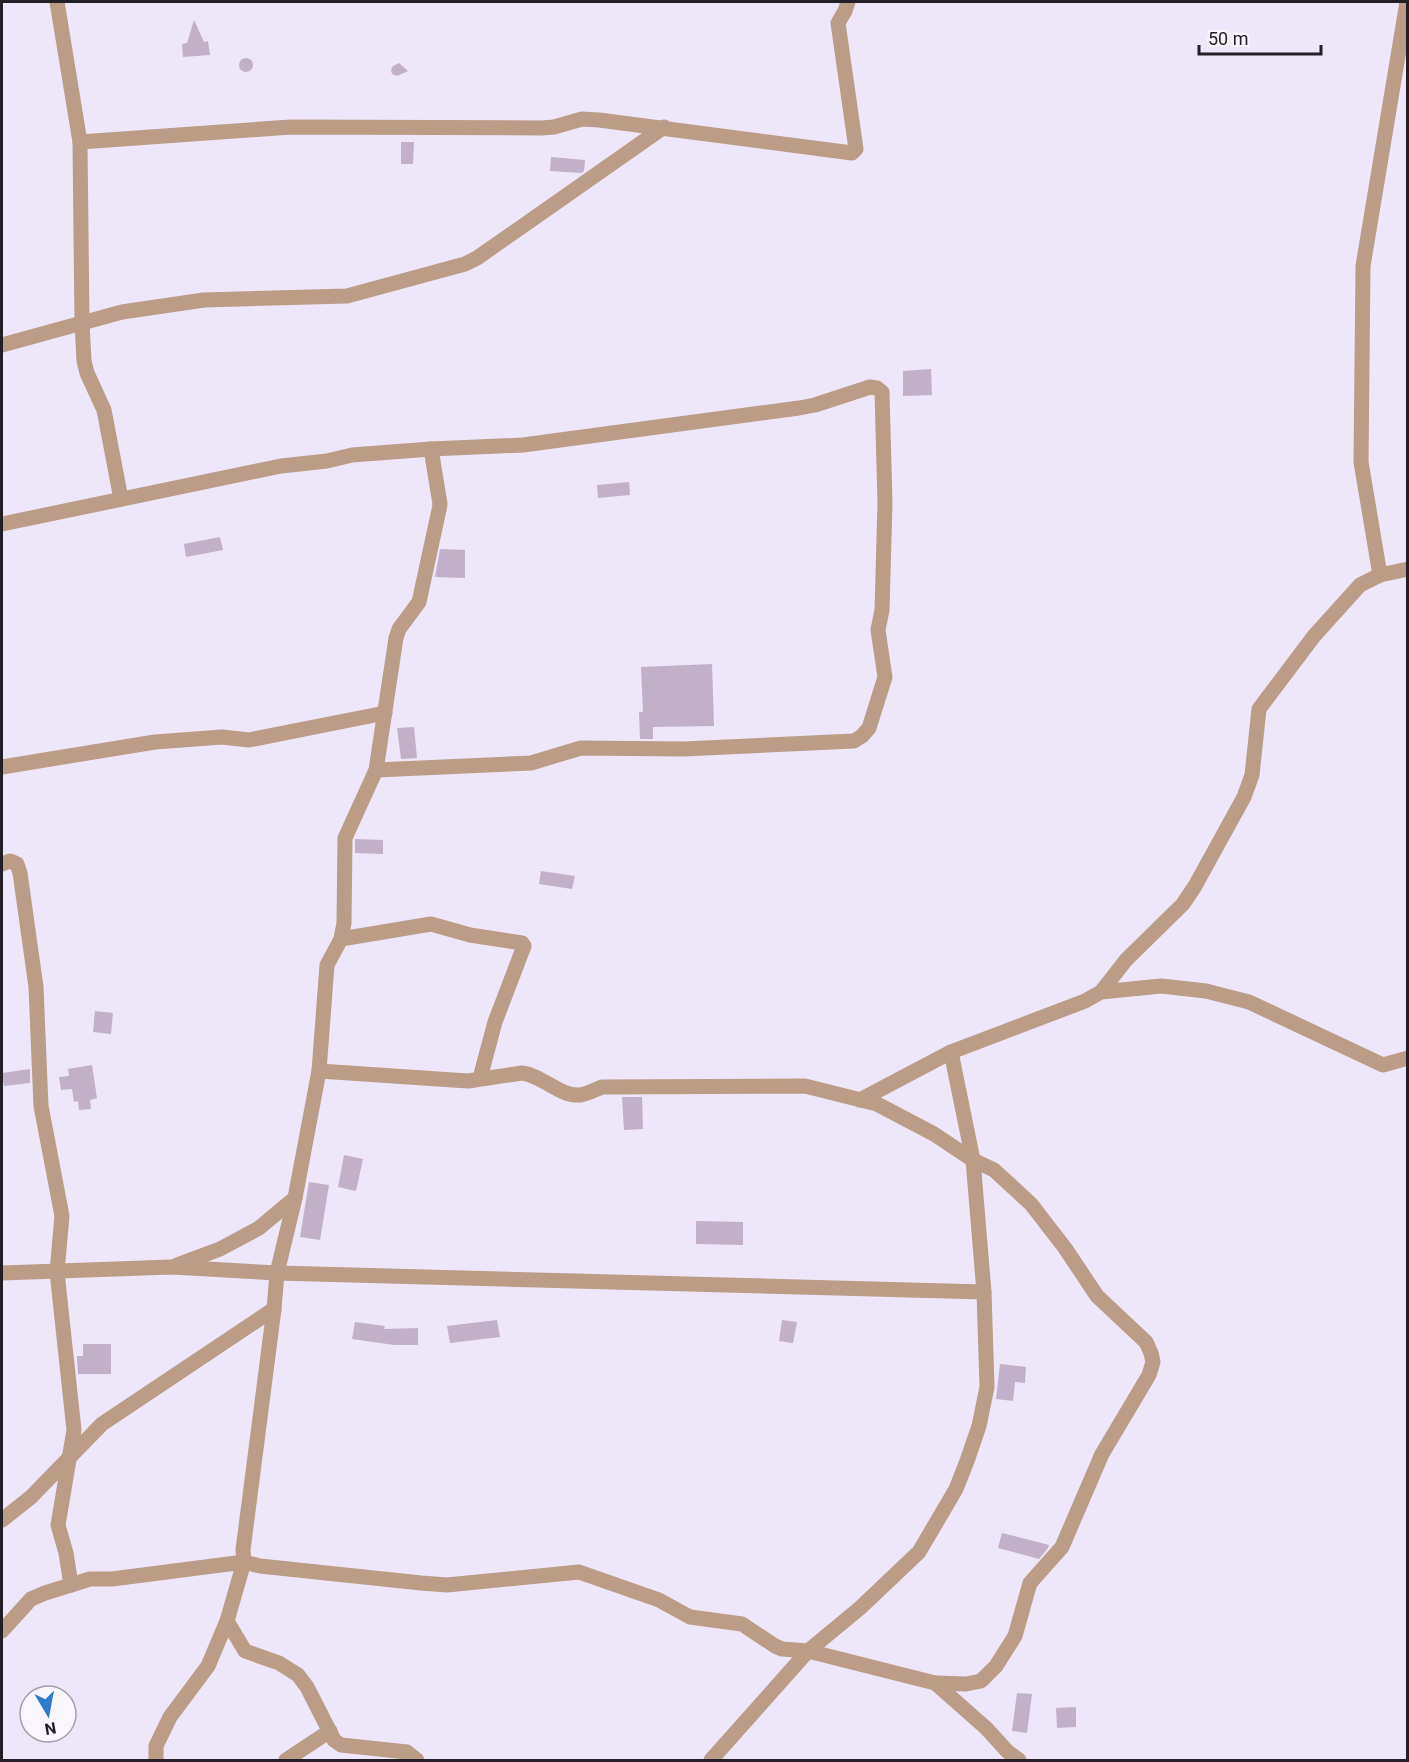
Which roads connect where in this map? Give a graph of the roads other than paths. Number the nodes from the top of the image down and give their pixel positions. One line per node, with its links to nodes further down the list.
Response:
1 (57, 2): 5 (street)
2 (848, 2): 4 (street)
3 (1407, 2): 12 (street)
4 (663, 128): 5 (street); 6 (street)
5 (80, 142): 6 (street)
6 (82, 323): 7 (street); 9 (street)
7 (2, 345)
8 (430, 449): 9 (street); 13 (street); 15 (street)
9 (121, 499): 10 (street)
10 (2, 524)
11 (1407, 569): 12 (street)
12 (1380, 575): 18 (street)
13 (385, 713): 14 (street); 15 (street)
14 (2, 767)
15 (376, 770): 17 (street)
16 (2, 864): 27 (street)
17 (341, 939): 21 (street); 22 (street)
18 (1101, 992): 19 (street); 20 (street)
19 (951, 1052): 23 (street); 24 (street)
20 (1407, 1058)
21 (319, 1071): 22 (street); 25 (street)
22 (480, 1078): 23 (street)
23 (860, 1100): 24 (street)
24 (973, 1160): 30 (street); 39 (street)
25 (295, 1198): 26 (street); 28 (street)
26 (172, 1267): 27 (street); 28 (street)
27 (57, 1272): 29 (street); 32 (street)
28 (277, 1273): 30 (street); 31 (street)
29 (2, 1274)
30 (984, 1292): 38 (street)
31 (274, 1309): 32 (street); 34 (street)
32 (69, 1458): 33 (street); 35 (street)
33 (2, 1520)
34 (244, 1562): 35 (street); 36 (street); 38 (street)
35 (71, 1585): 37 (street)
36 (227, 1621): 40 (street); 42 (street)
37 (2, 1631)
38 (808, 1651): 39 (street); 45 (street)
39 (934, 1683): 41 (street)
40 (330, 1731): 43 (street); 44 (street)
41 (1013, 1758)
42 (156, 1761)
43 (286, 1761)
44 (417, 1761)
45 (711, 1761)

